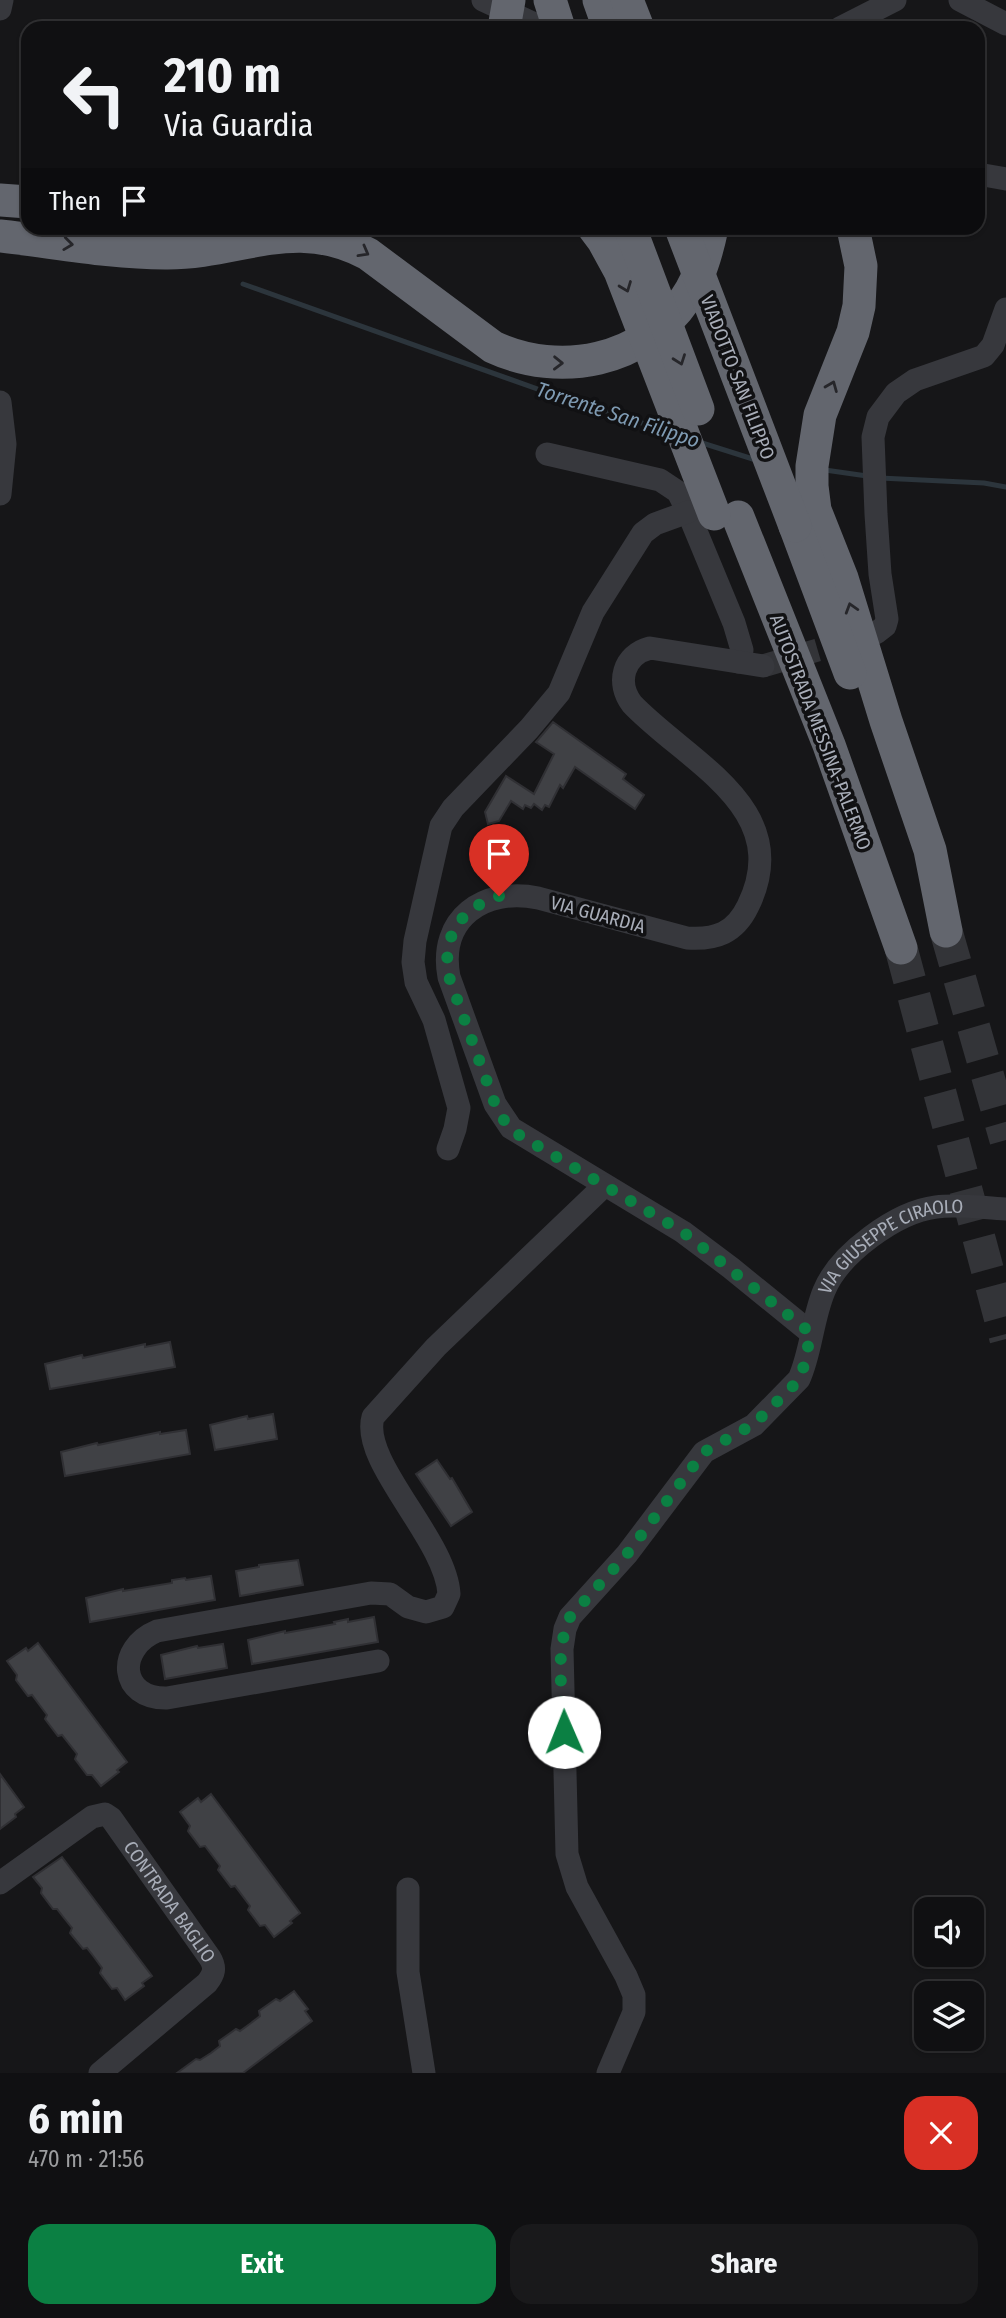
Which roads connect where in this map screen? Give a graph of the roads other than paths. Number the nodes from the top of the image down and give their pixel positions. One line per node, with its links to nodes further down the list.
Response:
1 (2, 0): 7 (street)
2 (483, 0): 9 (street)
3 (509, 0): 8 (highway, bridge)
4 (550, 0): 10 (highway)
5 (895, 0): 11 (street)
6 (960, 0): 12 (street)
7 (0, 9)
8 (505, 21)
9 (528, 21)
10 (557, 21)
11 (854, 21)
12 (1006, 24)
13 (985, 175): 14 (street)
14 (1006, 178)
15 (0, 182): 16 (highway)
16 (21, 183)
17 (0, 200): 18 (highway)
18 (21, 202)
19 (0, 218): 20 (highway)
20 (21, 220)
21 (599, 235): 31 (highway, one-way to 31, bridge)
22 (632, 235): 31 (highway, one-way to 31, bridge)
23 (684, 235): 32 (highway, VIADOTTO SAN FILIPPO, bridge)
24 (710, 235): 26 (highway, one-way to 24)
25 (854, 235): 32 (highway, one-way to 25)
26 (0, 236)
27 (1006, 309): 33 (street)
28 (0, 402): 30 (street)
29 (547, 454): 31 (street)
30 (0, 494)
31 (714, 514): 34 (street); 37 (highway); 38 (street)
32 (805, 518): 36 (highway, one-way to 32)
33 (876, 633)
34 (739, 662): 35 (street, VIA GUARDIA); 39 (street, VIA GUARDIA)
35 (763, 666)
36 (946, 931)
37 (901, 948)
38 (459, 1108): 39 (street); 40 (street)
39 (500, 1114): 41 (street, VIA GUARDIA)
40 (448, 1149)
41 (604, 1186): 43 (street, VIA GUARDIA); 44 (street)
42 (1006, 1209): 43 (street, VIA GIUSEPPE CIRAOLO)
43 (811, 1333): 49 (street, VIA GIUSEPPE CIRAOLO)
44 (378, 1661)
45 (0, 1883): 47 (street, CONTRADA BAGLIO)
46 (408, 1889): 48 (street)
47 (100, 2073)
48 (424, 2073)
49 (608, 2073)

